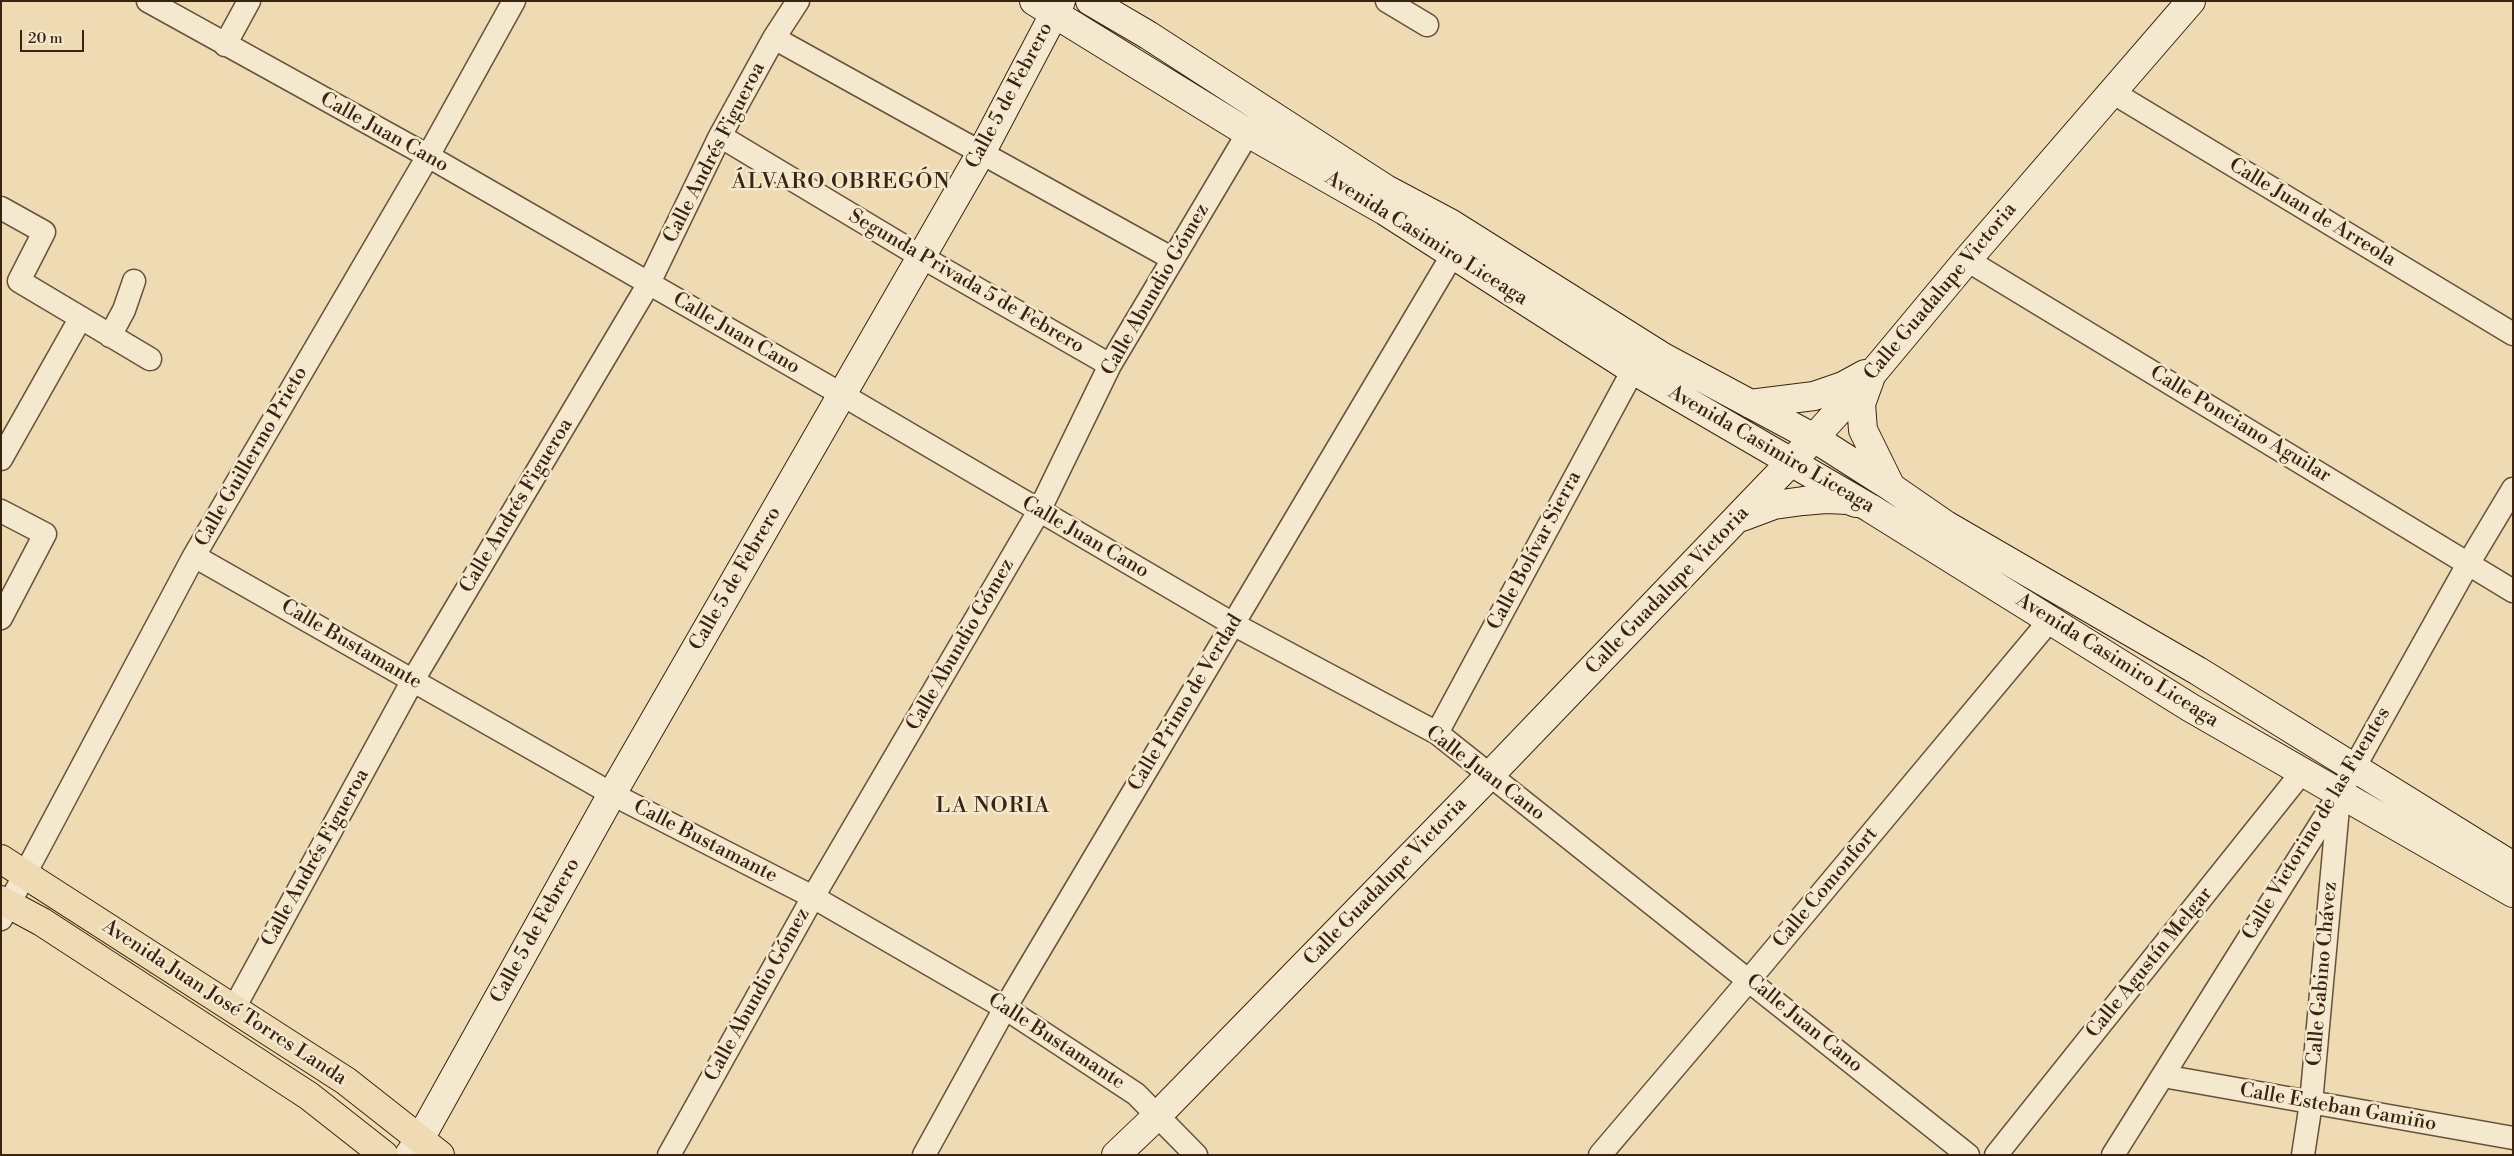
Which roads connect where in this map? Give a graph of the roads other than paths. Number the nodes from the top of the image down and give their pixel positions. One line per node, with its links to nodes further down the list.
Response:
1 (148, 1): 11 (street, Calle Juan Cano)
2 (249, 1): 11 (street)
3 (514, 1): 16 (street, Calle Guillermo Prieto)
4 (798, 1): 10 (street, Calle Andrés Figueroa)
5 (1090, 1): 32 (main road, Avenida Casimiro Liceaga)
6 (1387, 1): 9 (street)
7 (2191, 1): 12 (main road, Calle Guadalupe Victoria)
8 (1050, 5): 13 (main road, Avenida Casimiro Liceaga); 15 (main road, Calle 5 de Febrero)
9 (1427, 25)
10 (774, 38): 14 (street, Calle Andrés Figueroa); 15 (street)
11 (224, 45): 16 (street, Calle Juan Cano)
12 (2112, 92): 21 (main road, Calle Guadalupe Victoria); 25 (street, Calle Juan de Arreola)
13 (1248, 133): 18 (main road, Avenida Casimiro Liceaga); 20 (street, Calle Abundio Gómez)
14 (720, 136): 19 (street, Segunda Privada 5 de Febrero); 23 (street, Calle Andrés Figueroa)
15 (980, 153): 19 (main road, Calle 5 de Febrero); 20 (street)
16 (428, 156): 23 (street, Calle Juan Cano); 42 (street, Calle Guillermo Prieto)
17 (1, 208): 24 (street)
18 (1453, 254): 29 (main road, Avenida Casimiro Liceaga); 47 (street, Calle Primo de Verdad)
19 (920, 256): 28 (street, Segunda Privada 5 de Febrero); 31 (main road, Calle 5 de Febrero)
20 (1173, 259): 28 (street, Calle Abundio Gómez)
21 (1967, 260): 30 (main road, Calle Guadalupe Victoria); 43 (street, Calle Ponciano Aguilar)
22 (134, 281): 26 (street)
23 (648, 285): 31 (street, Calle Juan Cano); 48 (street, Calle Andrés Figueroa)
24 (80, 319): 26 (street); 34 (street)
25 (2513, 334)
26 (110, 336): 27 (street)
27 (150, 360)
28 (1110, 365): 40 (street, Calle Abundio Gómez)
29 (1634, 370): 35 (main road, Avenida Casimiro Liceaga); 49 (street, Calle Bolívar Sierra)
30 (1876, 370): 32 (main road); 33 (main road, Calle Guadalupe Victoria); 36 (main road)
31 (841, 394): 40 (street, Calle Juan Cano); 54 (main road, Calle 5 de Febrero)
32 (1750, 404): 33 (main road, Avenida Casimiro Liceaga)
33 (1814, 438): 35 (main road, Calle Guadalupe Victoria); 36 (main road, Avenida Casimiro Liceaga)
34 (1, 458)
35 (1792, 461): 38 (main road, Avenida Casimiro Liceaga); 41 (main road, Calle Guadalupe Victoria)
36 (1891, 487): 50 (main road, Avenida Casimiro Liceaga)
37 (2513, 490): 43 (street, Calle Victorino de las Fuentes)
38 (1870, 508): 41 (main road); 46 (main road, Avenida Casimiro Liceaga)
39 (1, 511): 45 (street)
40 (1039, 511): 47 (street, Calle Juan Cano); 59 (street, Calle Abundio Gómez)
41 (1736, 520): 52 (main road, Calle Guadalupe Victoria)
42 (194, 556): 48 (street, Calle Bustamante); 57 (street, Calle Guillermo Prieto)
43 (2468, 564): 44 (street, Calle Ponciano Aguilar); 50 (street, Calle Victorino de las Fuentes)
44 (2513, 591)
45 (1, 618)
46 (2050, 620): 51 (main road, Avenida Casimiro Liceaga); 61 (street, Calle Comonfort)
47 (1233, 624): 49 (street, Calle Juan Cano); 62 (street, Calle Primo de Verdad)
48 (413, 680): 54 (street, Calle Bustamante); 63 (street, Calle Andrés Figueroa)
49 (1437, 733): 52 (street, Calle Juan Cano)
50 (2354, 767): 53 (street, Calle Victorino de las Fuentes); 56 (main road, Avenida Casimiro Liceaga)
51 (2303, 771): 53 (main road, Avenida Casimiro Liceaga); 76 (street, Calle Agustín Melgar)
52 (1490, 775): 61 (street, Calle Juan Cano); 66 (main road, Calle Guadalupe Victoria)
53 (2340, 793): 58 (main road, Avenida Casimiro Liceaga); 64 (street, Calle Victorino de las Fuentes); 65 (street, Calle Gabino Chávez)
54 (612, 794): 59 (street, Calle Bustamante); 68 (main road, Calle 5 de Febrero)
55 (1, 860): 57 (main road, Avenida Juan José Torres Landa)
56 (2513, 866)
57 (24, 874): 60 (street, Calle Guillermo Prieto); 63 (main road, Avenida Juan José Torres Landa)
58 (2513, 893)
59 (813, 897): 62 (street, Calle Bustamante); 70 (street, Calle Abundio Gómez)
60 (4, 908): 69 (main road, Avenida Juan José Torres Landa)
61 (1749, 980): 74 (street, Calle Comonfort); 75 (street, Calle Juan Cano)
62 (1005, 1008): 66 (street, Calle Bustamante); 71 (street, Calle Primo de Verdad)
63 (233, 1010): 68 (main road, Avenida Juan José Torres Landa)
64 (2163, 1076): 65 (street, Calle Esteban Gamiño); 77 (street, Calle Victorino de las Fuentes)
65 (2311, 1104): 67 (street, Calle Esteban Gamiño); 78 (street, Calle Gabino Chávez)
66 (1158, 1115): 72 (main road, Calle Guadalupe Victoria); 73 (street, Calle Bustamante)
67 (2513, 1138)
68 (423, 1149)
69 (384, 1155)
70 (669, 1155)
71 (924, 1155)
72 (1116, 1155)
73 (1196, 1155)
74 (1600, 1155)
75 (1968, 1155)
76 (1996, 1155)
77 (2113, 1155)
78 (2303, 1155)

